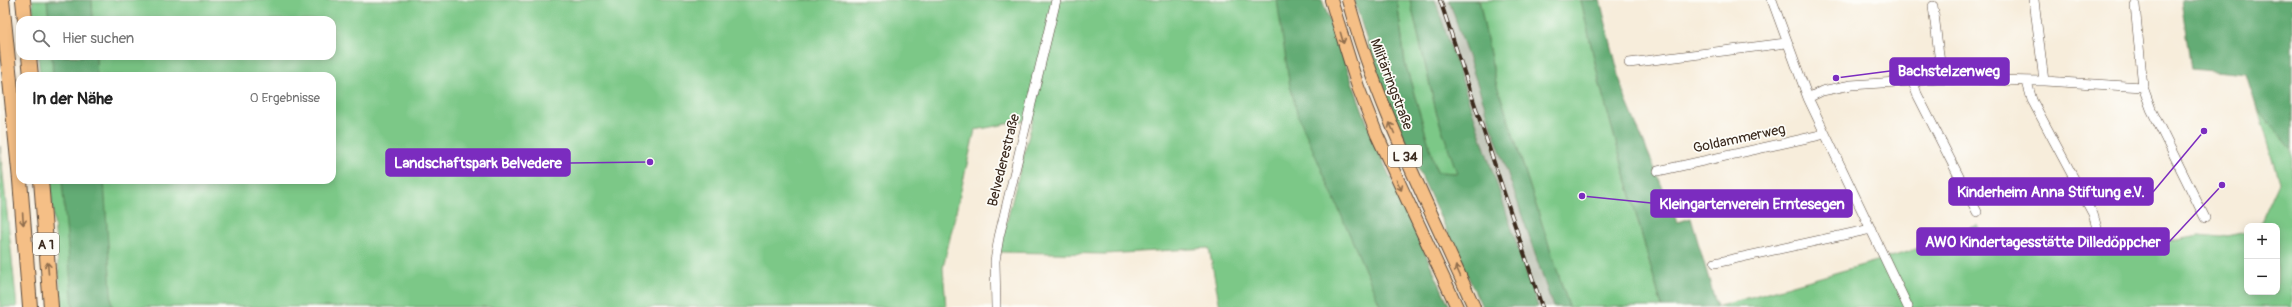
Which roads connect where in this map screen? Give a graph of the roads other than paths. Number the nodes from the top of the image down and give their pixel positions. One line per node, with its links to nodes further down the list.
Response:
1 (2, 0): 22 (highway, A 1)
2 (23, 0): 10 (highway)
3 (1056, 0): 33 (street, Belvederestraße)
4 (1331, 0): 34 (main road, L 34, one-way to 34)
5 (1348, 0): 35 (main road, Militärringstraße / L 34, one-way to 5)
6 (1772, 0): 11 (street)
7 (2034, 0): 16 (street)
8 (2135, 5): 19 (street)
9 (1933, 6): 15 (street)
10 (25, 16)
11 (1786, 42): 13 (street); 20 (street)
12 (29, 60): 14 (highway)
13 (1629, 63)
14 (31, 72)
15 (1942, 79): 17 (street); 18 (street)
16 (2044, 81): 18 (street); 19 (street)
17 (1913, 82): 20 (street); 26 (street)
18 (2027, 82): 28 (street)
19 (2144, 87): 27 (street)
20 (1808, 98): 21 (street)
21 (1825, 134): 23 (street, Goldammerweg); 29 (street)
22 (16, 140)
23 (1658, 171)
24 (20, 184): 31 (highway, A 1, one-way to 31)
25 (41, 184): 32 (highway, A 1, one-way to 25)
26 (1977, 212)
27 (2205, 218)
28 (2097, 228)
29 (1871, 229): 30 (street); 36 (street)
30 (1715, 263)
31 (30, 307)
32 (52, 307)
33 (996, 307)
34 (1457, 307)
35 (1474, 307)
36 (1908, 307)

